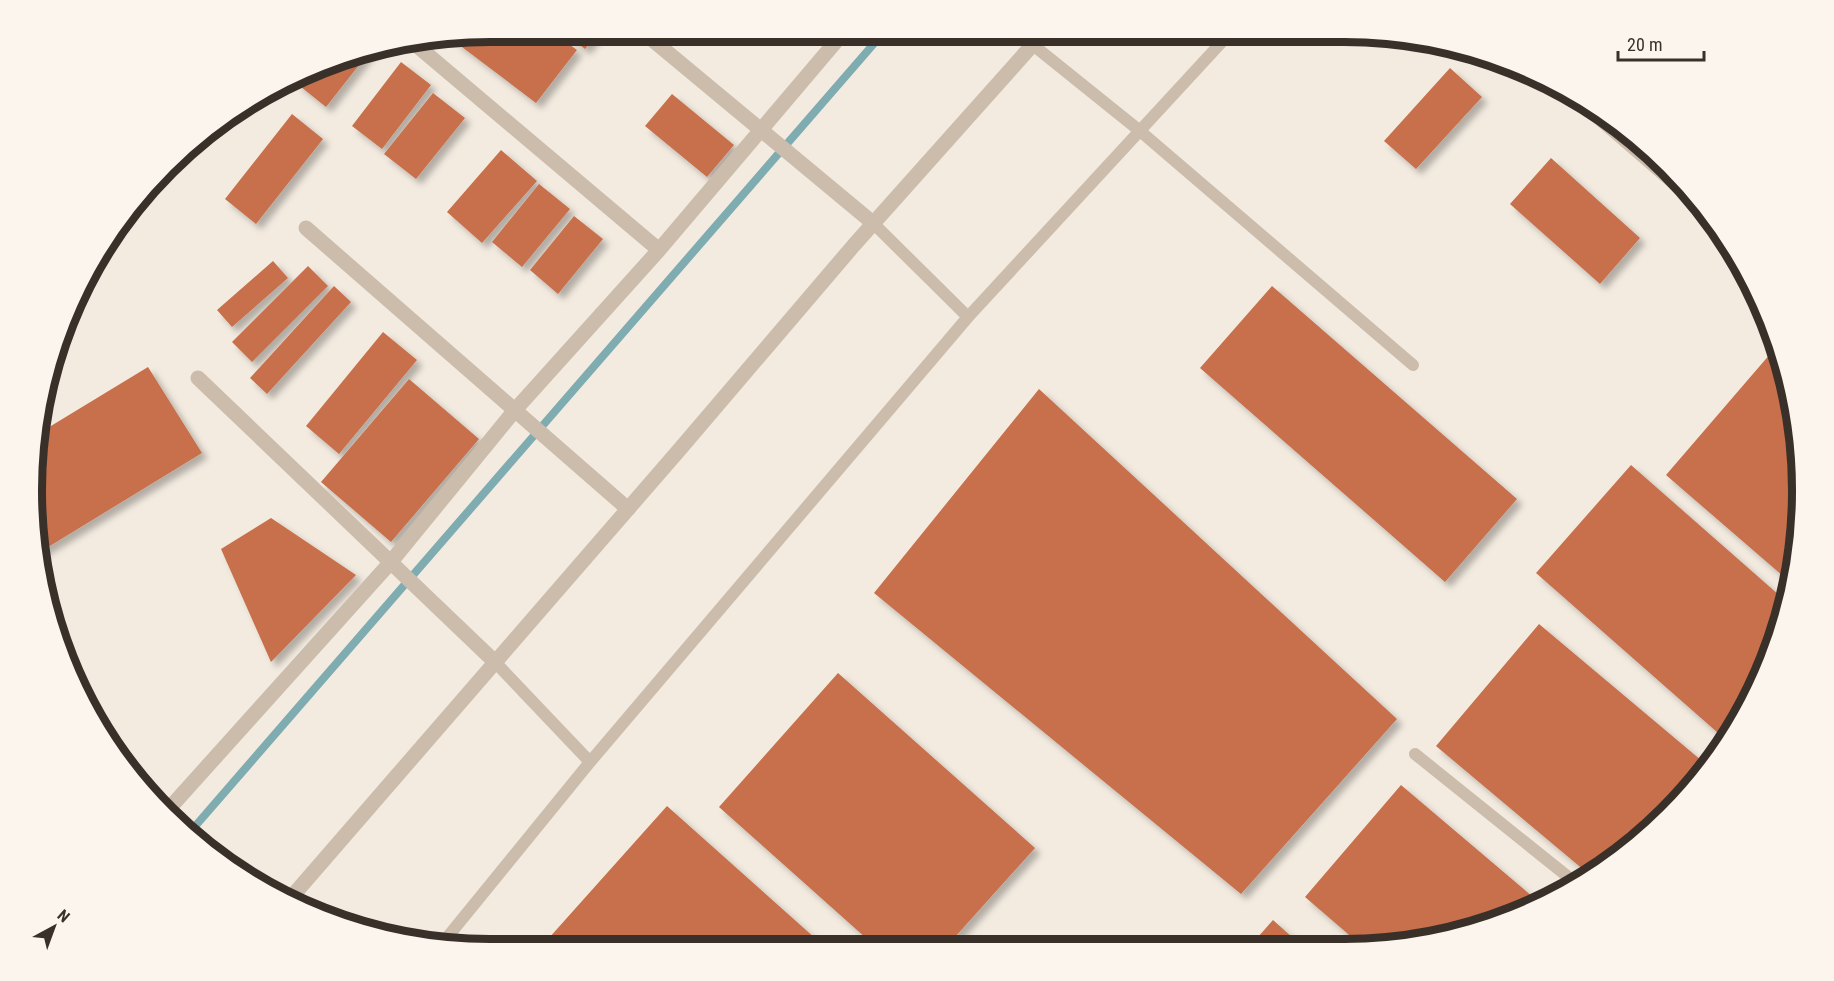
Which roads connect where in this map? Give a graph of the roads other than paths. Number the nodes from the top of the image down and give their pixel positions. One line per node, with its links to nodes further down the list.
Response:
1 (656, 42): 7 (street)
2 (835, 42): 7 (street)
3 (1036, 42): 5 (street)
4 (1222, 42): 8 (lane)
5 (1033, 45): 8 (lane); 9 (street)
6 (420, 48): 11 (street)
7 (760, 130): 9 (street); 11 (street)
8 (1140, 130): 12 (lane); 13 (lane)
9 (873, 223): 12 (lane); 16 (street)
10 (306, 228): 15 (street)
11 (659, 250): 15 (street)
12 (968, 317): 20 (lane)
13 (1413, 365)
14 (198, 378): 17 (street)
15 (515, 410): 16 (street); 17 (street)
16 (628, 508): 18 (street)
17 (390, 563): 18 (street); 21 (street)
18 (495, 662): 20 (lane); 23 (street)
19 (1415, 754): 22 (lane)
20 (590, 762): 24 (lane)
21 (171, 806)
22 (1569, 878)
23 (294, 894)
24 (448, 937)

